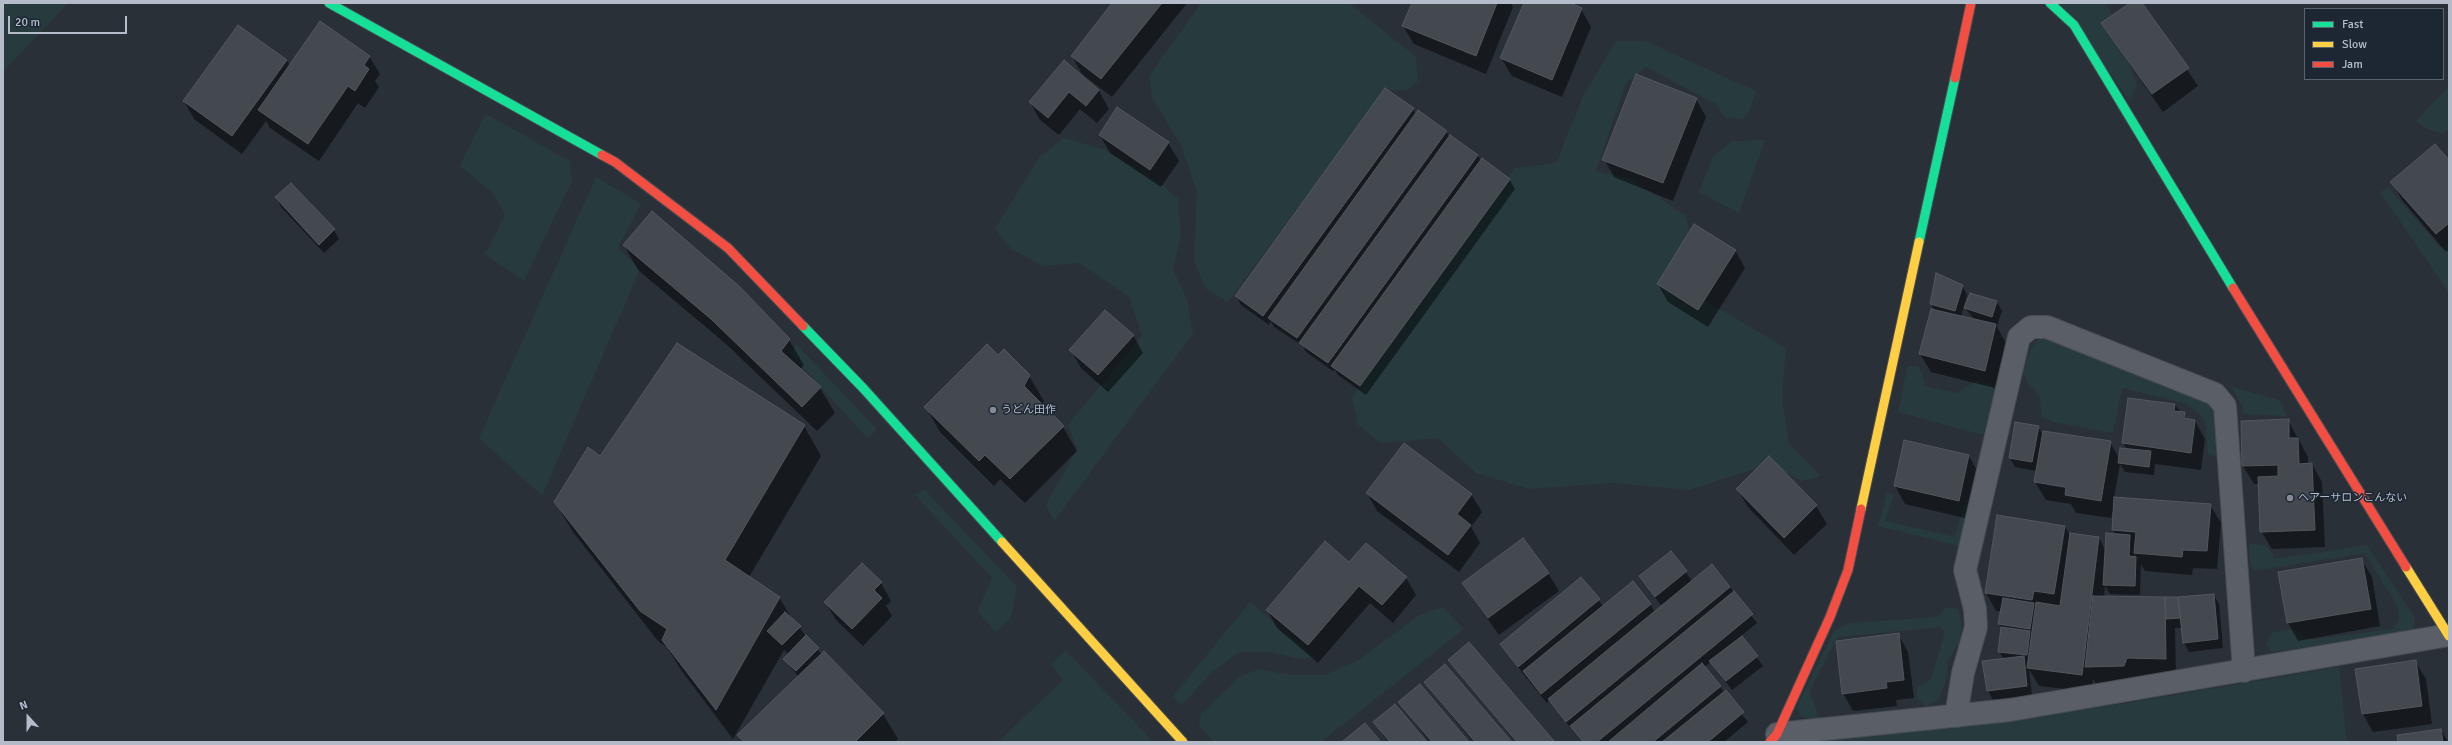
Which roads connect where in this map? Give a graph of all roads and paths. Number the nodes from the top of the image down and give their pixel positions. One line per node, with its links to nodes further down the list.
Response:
1 (329, 3): 8 (street)
2 (1971, 3): 7 (street)
3 (2050, 3): 4 (street)
4 (2449, 636): 5 (street)
5 (2244, 671): 6 (street); 6 (street)
6 (1956, 716): 7 (street)
7 (1774, 738)
8 (1183, 742)

